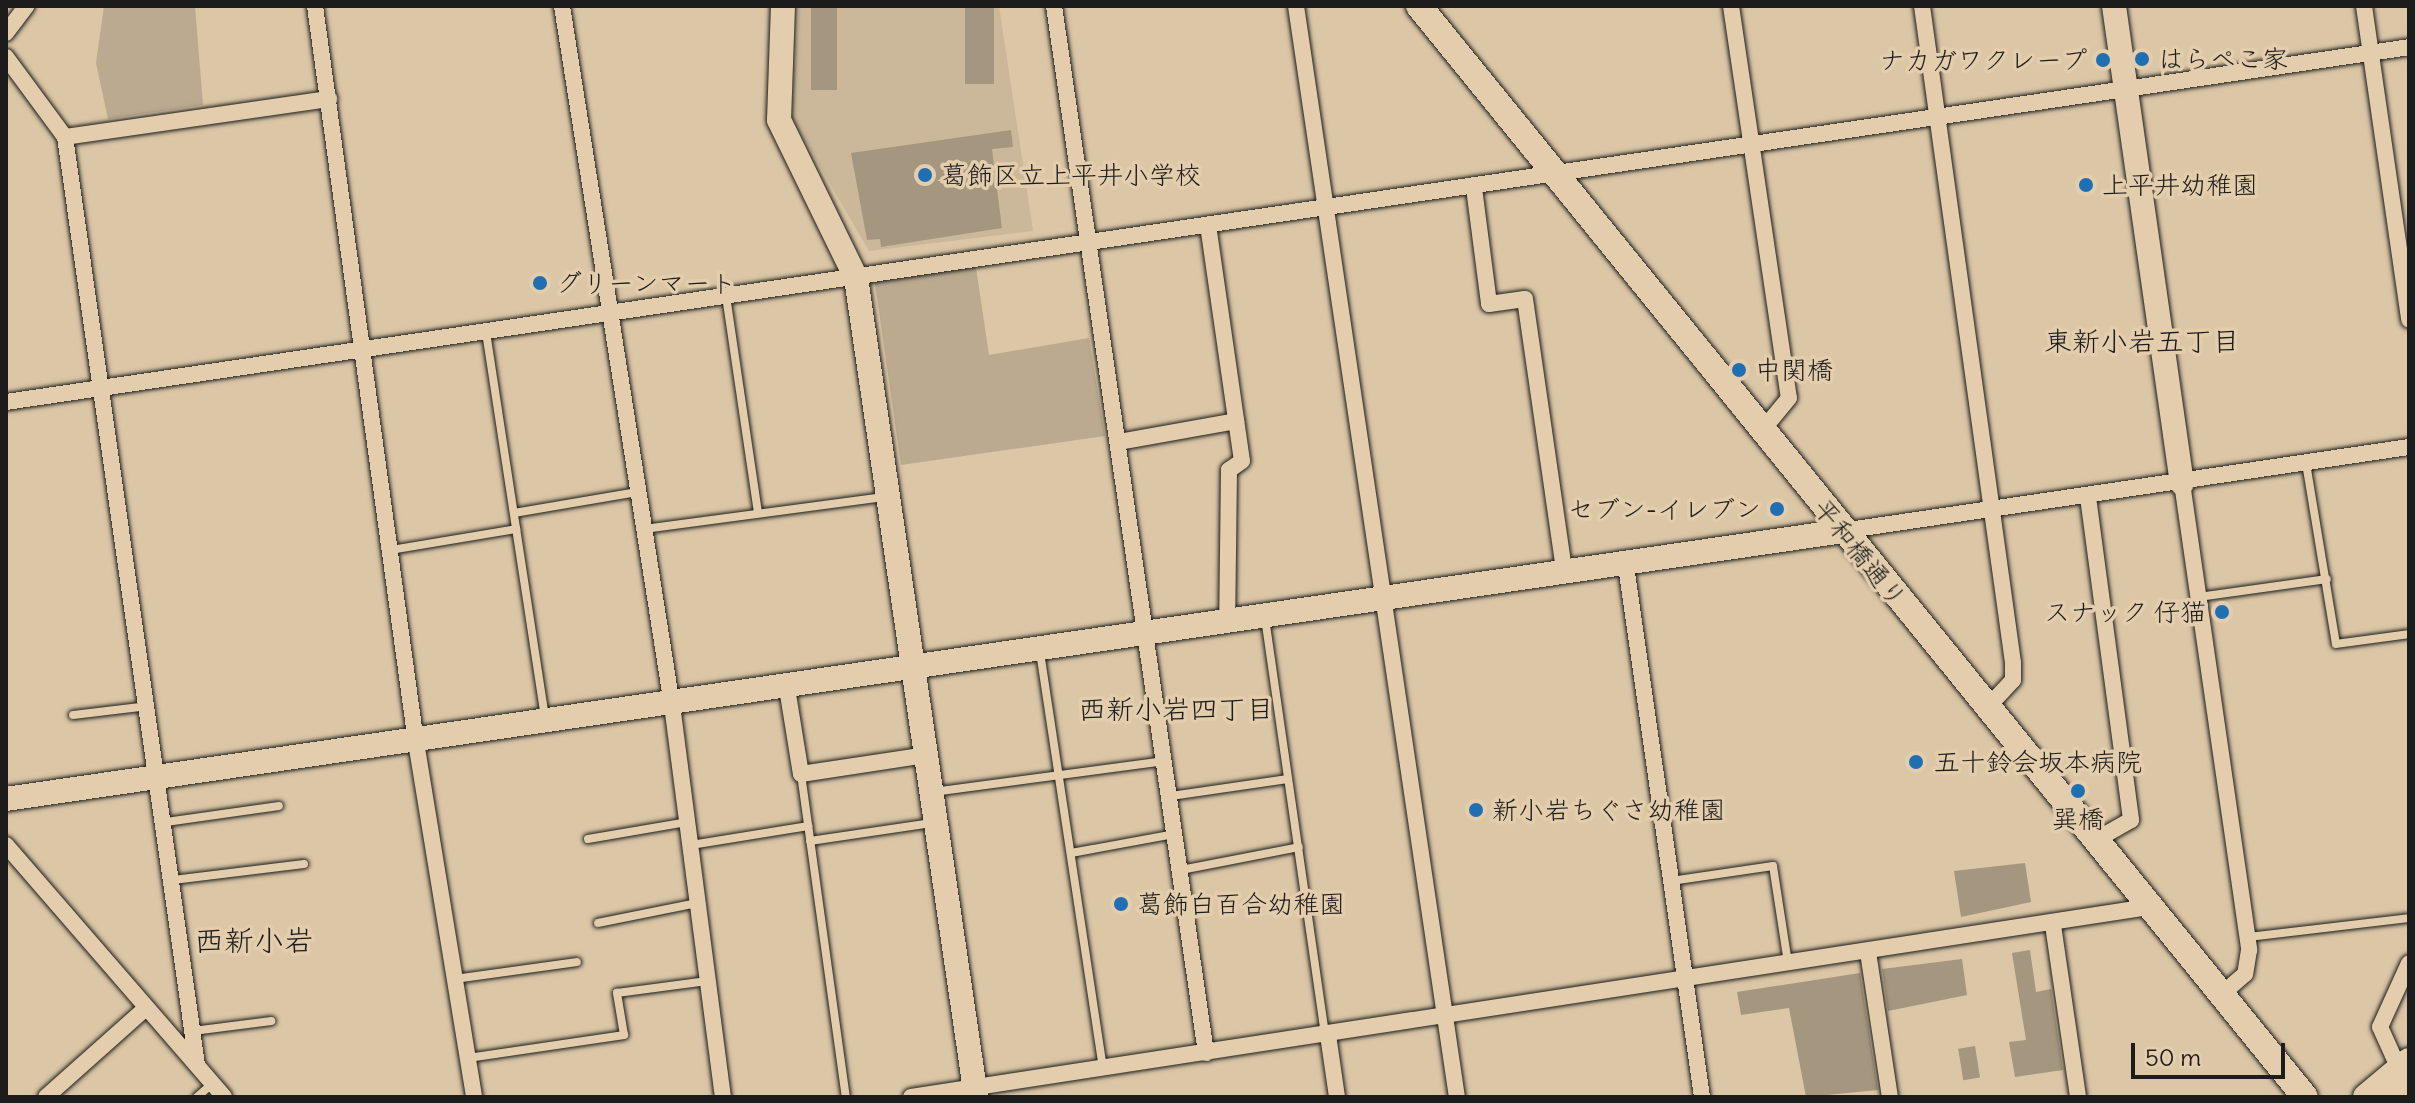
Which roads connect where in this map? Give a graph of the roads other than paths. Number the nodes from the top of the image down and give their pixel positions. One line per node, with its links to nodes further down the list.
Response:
1 (26, 6): 12 (street)
2 (315, 6): 17 (street)
3 (562, 6): 28 (street)
4 (783, 6): 26 (street)
5 (1054, 6): 25 (street)
6 (1296, 6): 23 (street)
7 (1419, 6): 21 (main road, 平和橋通り)
8 (1731, 6): 20 (street)
9 (1922, 6): 18 (street)
10 (2114, 6): 16 (street)
11 (2364, 6): 14 (street)
12 (6, 33)
13 (2409, 47): 14 (street)
14 (2371, 52): 16 (street); 29 (street)
15 (6, 57): 19 (street)
16 (2126, 91): 18 (street); 39 (street)
17 (329, 99): 19 (street); 31 (street)
18 (1935, 120): 20 (street); 43 (street)
19 (65, 137): 32 (street)
20 (1752, 146): 21 (street); 35 (street)
21 (1558, 177): 22 (street); 35 (main road, 平和橋通り)
22 (1474, 188): 23 (street); 51 (street)
23 (1326, 206): 24 (street); 54 (street)
24 (1208, 225): 25 (street); 34 (street)
25 (1088, 244): 26 (street); 36 (street)
26 (856, 278): 27 (street); 41 (street)
27 (725, 295): 28 (street); 45 (lane)
28 (607, 314): 30 (street); 40 (street)
29 (2409, 320)
30 (486, 332): 31 (street); 44 (lane)
31 (365, 350): 32 (street); 49 (street)
32 (101, 388): 33 (street); 63 (street)
33 (6, 402)
34 (1236, 421): 36 (street); 56 (street)
35 (1761, 432): 48 (main road, 平和橋通り)
36 (1119, 442): 57 (street)
37 (2409, 447): 38 (street)
38 (2306, 463): 39 (street); 52 (lane)
39 (2182, 483): 42 (street); 53 (street)
40 (637, 492): 44 (lane); 47 (street)
41 (888, 497): 45 (lane); 60 (street)
42 (2088, 497): 43 (street); 85 (street)
43 (1990, 509): 48 (street); 64 (street)
44 (514, 513): 46 (lane)
45 (758, 513): 47 (lane)
46 (516, 529): 49 (lane); 66 (lane)
47 (643, 529): 62 (street)
48 (1842, 531): 50 (street); 64 (main road, 平和橋通り)
49 (391, 550): 67 (street)
50 (1626, 566): 51 (street); 93 (street)
51 (1565, 575): 54 (street)
52 (2327, 579): 53 (lane); 58 (lane)
53 (2199, 597): 99 (street)
54 (1386, 599): 55 (street); 109 (street)
55 (1265, 618): 56 (street); 73 (lane)
56 (1227, 624): 57 (street)
57 (1144, 632): 59 (street); 69 (street)
58 (2409, 634)
59 (1040, 651): 60 (street); 71 (lane)
60 (913, 667): 61 (street); 68 (street)
61 (787, 688): 62 (street); 70 (street)
62 (672, 705): 66 (street); 79 (street)
63 (149, 706): 65 (lane); 72 (street)
64 (1987, 708): 85 (main road, 平和橋通り)
65 (73, 715)
66 (545, 723): 67 (street)
67 (416, 742): 72 (street); 104 (street)
68 (926, 755): 70 (street); 74 (street)
69 (1166, 761): 71 (lane); 75 (street)
70 (801, 774): 81 (lane)
71 (1060, 776): 74 (lane); 89 (lane)
72 (160, 778): 76 (street); 78 (street)
73 (1288, 779): 75 (lane); 87 (lane)
74 (932, 792): 80 (street)
75 (1171, 796): 82 (street)
76 (6, 799)
77 (279, 806): 78 (lane)
78 (166, 822): 92 (street)
79 (687, 822): 83 (lane); 86 (street)
80 (936, 822): 84 (lane); 119 (street)
81 (808, 826): 84 (lane); 86 (lane)
82 (1176, 834): 89 (lane); 91 (street)
83 (588, 839)
84 (810, 841): 125 (lane)
85 (2094, 841): 95 (main road, 平和橋通り)
86 (690, 845): 94 (street)
87 (1299, 847): 91 (lane); 112 (lane)
88 (8, 851): 108 (street)
89 (1071, 853): 116 (lane)
90 (304, 864): 92 (lane)
91 (1181, 870): 113 (street)
92 (173, 880): 111 (street)
93 (1670, 881): 103 (lane); 106 (street)
94 (697, 903): 97 (lane); 105 (street)
95 (2149, 907): 98 (street); 107 (main road, 平和橋通り)
96 (2409, 918): 99 (lane)
97 (598, 923)
98 (2053, 925): 100 (street); 131 (street)
99 (2248, 937): 107 (street)
100 (1868, 952): 103 (street); 130 (street)
101 (577, 962): 104 (lane)
102 (2409, 963): 117 (street)
103 (1788, 964): 106 (street)
104 (455, 979): 114 (street)
105 (707, 980): 114 (lane); 124 (street)
106 (1684, 980): 109 (street); 129 (street)
107 (2222, 994): 132 (main road, 平和橋通り)
108 (146, 1008): 115 (street); 120 (street)
109 (1446, 1017): 112 (street); 128 (street)
110 (271, 1021): 111 (lane)
111 (193, 1031): 115 (street)
112 (1326, 1035): 113 (street); 127 (street)
113 (1206, 1053): 116 (street)
114 (468, 1058): 123 (street)
115 (197, 1064): 118 (street)
116 (1103, 1068): 119 (street)
117 (2406, 1071): 133 (main road); 134 (main road)
118 (213, 1083): 121 (lane); 122 (street)
119 (975, 1092): 126 (street)
120 (46, 1097)
121 (197, 1097)
122 (224, 1097)
123 (474, 1097)
124 (723, 1097)
125 (846, 1097)
126 (911, 1097)
127 (1337, 1097)
128 (1457, 1097)
129 (1702, 1097)
130 (1890, 1097)
131 (2078, 1097)
132 (2305, 1097)
133 (2366, 1097)
134 (2394, 1097)

